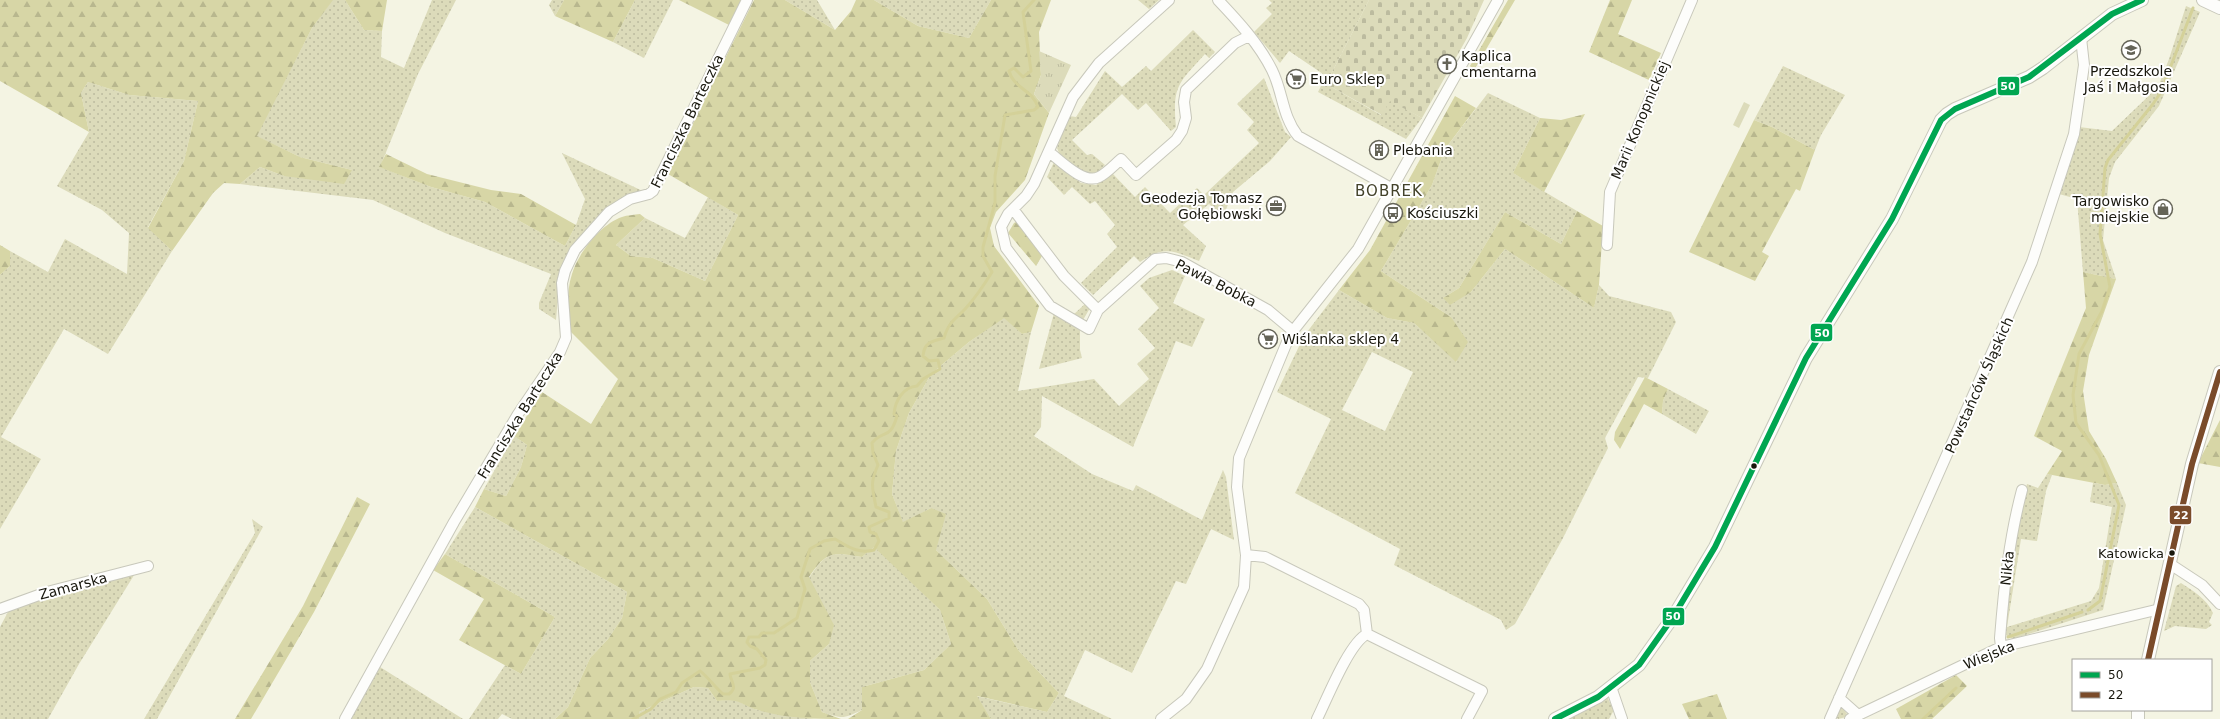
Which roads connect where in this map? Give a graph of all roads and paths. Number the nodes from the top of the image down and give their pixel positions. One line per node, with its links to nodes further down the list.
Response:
1 (747, 0): 32 (street, Franciszka Barteczka)
2 (1169, 0): 11 (street)
3 (1218, 0): 9 (street)
4 (1498, 0): 12 (street)
5 (1692, 0): 14 (street, Marii Konopnickiej)
6 (2142, 0): 10 (street)
7 (2202, 0): 8 (street)
8 (2220, 8)
9 (1249, 36): 11 (street); 12 (street)
10 (2081, 38): 29 (street); 30 (street, Powstańców Śląskich)
11 (1049, 152): 13 (street)
12 (1391, 188): 16 (street)
13 (1013, 209): 15 (street); 15 (street, Pawła Bobka)
14 (1607, 245)
15 (1098, 310): 16 (street, Pawła Bobka)
16 (1293, 331): 20 (street)
17 (2220, 372): 18 (street)
18 (2216, 398): 21 (street)
19 (2022, 490): 27 (street, Nikła)
20 (1246, 555): 26 (street); 33 (street)
21 (2170, 564): 23 (street); 25 (street)
22 (148, 566): 24 (street, Zamarska)
23 (2220, 604)
24 (0, 609)
25 (2160, 609): 27 (street, Wiejska); 28 (street)
26 (1367, 634): 34 (street); 35 (street)
27 (2001, 647): 31 (street, Wiejska)
28 (2148, 659)
29 (1611, 687): 36 (street); 37 (street)
30 (1839, 698): 31 (street); 38 (street, Powstańców Śląskich)
31 (1854, 717)
32 (345, 719)
33 (1161, 719)
34 (1317, 719)
35 (1467, 719)
36 (1555, 719)
37 (1622, 719)
38 (1830, 719)

